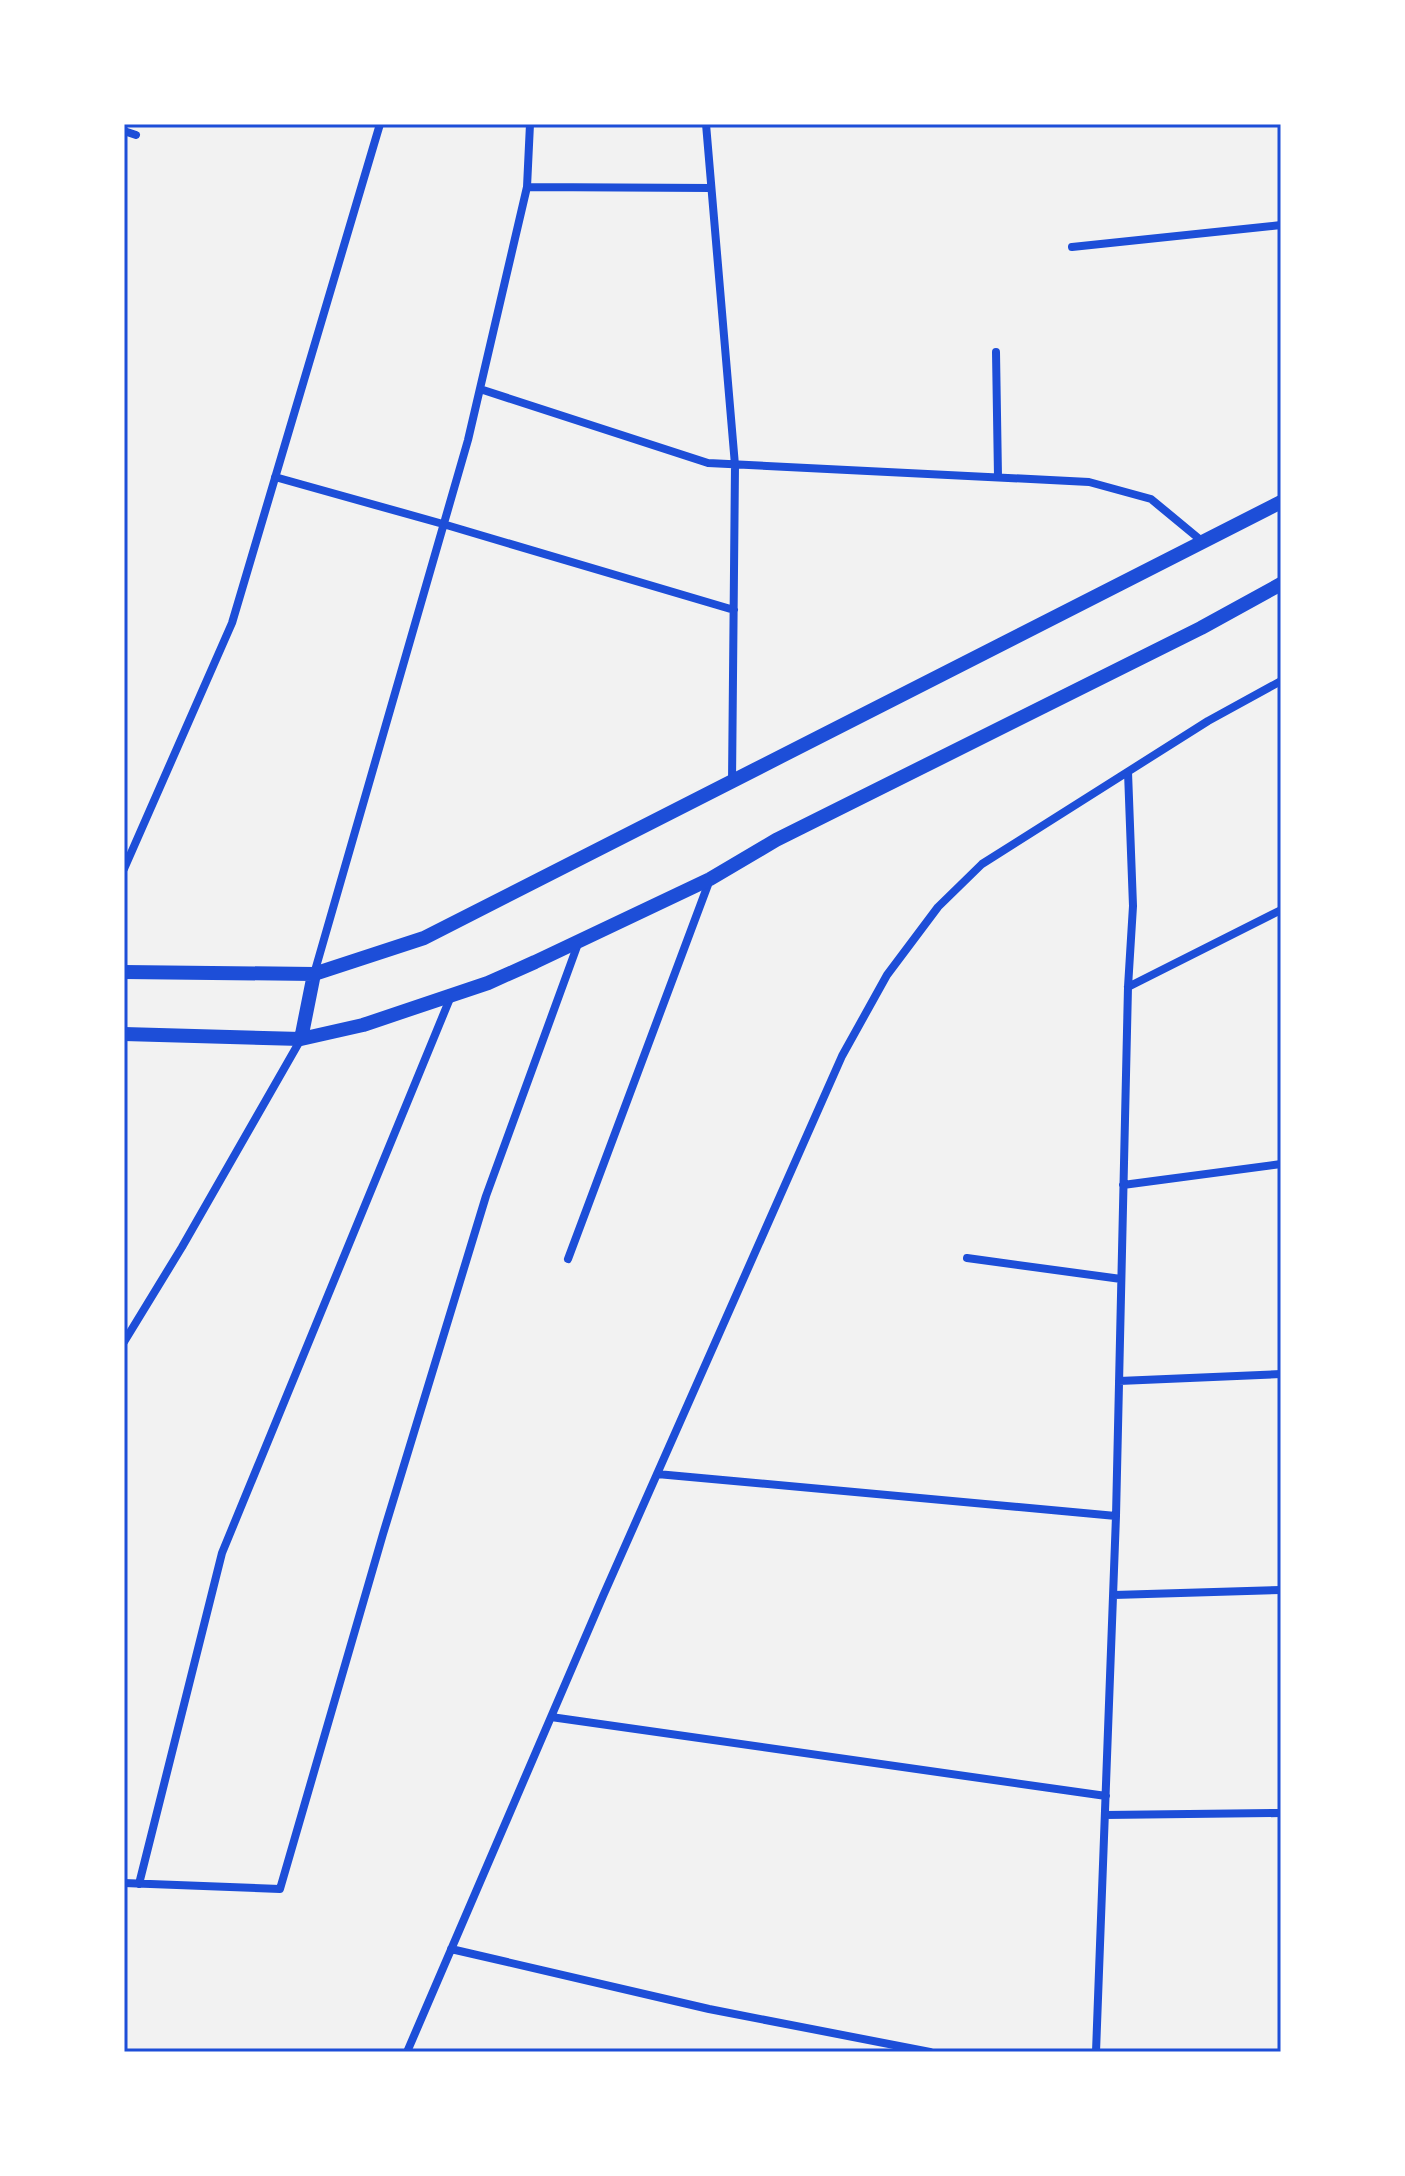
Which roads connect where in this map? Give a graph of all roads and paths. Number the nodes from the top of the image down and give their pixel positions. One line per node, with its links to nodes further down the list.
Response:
1 (380, 124): 13 (street)
2 (530, 124): 6 (street)
3 (706, 124): 7 (street)
4 (124, 131): 5 (street)
5 (136, 135)
6 (527, 187): 7 (street); 11 (street)
7 (711, 188): 12 (street)
8 (1281, 225): 9 (street)
9 (1072, 247)
10 (996, 352): 14 (street)
11 (480, 389): 12 (street); 16 (street)
12 (735, 465): 14 (street); 19 (street)
13 (275, 477): 16 (street); 23 (street)
14 (998, 477): 17 (street)
15 (1281, 502): 17 (street)
16 (443, 524): 19 (street); 28 (street)
17 (1203, 542): 22 (street)
18 (1281, 584): 24 (street)
19 (734, 610): 22 (street)
20 (1281, 681): 21 (street)
21 (1128, 772): 29 (street); 41 (street)
22 (732, 782): 28 (street)
23 (124, 869)
24 (710, 879): 26 (street); 36 (street)
25 (1281, 910): 29 (street)
26 (580, 939): 30 (street); 50 (street)
27 (124, 972): 28 (street)
28 (314, 974): 32 (street)
29 (1128, 987): 34 (street)
30 (451, 996): 32 (street); 50 (street)
31 (124, 1034): 32 (street)
32 (301, 1039): 38 (street)
33 (1281, 1164): 34 (street)
34 (1123, 1185): 37 (street)
35 (967, 1258): 37 (street)
36 (568, 1259)
37 (1121, 1279): 40 (street)
38 (124, 1342)
39 (1281, 1374): 40 (street)
40 (1119, 1381): 42 (street)
41 (657, 1474): 42 (street); 45 (street)
42 (1116, 1516): 44 (street)
43 (1281, 1590): 44 (street)
44 (1114, 1595): 46 (street)
45 (551, 1717): 46 (street); 51 (street)
46 (1106, 1796): 48 (street)
47 (1281, 1813): 48 (street)
48 (1105, 1815): 54 (street)
49 (124, 1883): 50 (street)
50 (139, 1884)
51 (451, 1949): 52 (street); 53 (street)
52 (407, 2052)
53 (930, 2052)
54 (1096, 2052)

